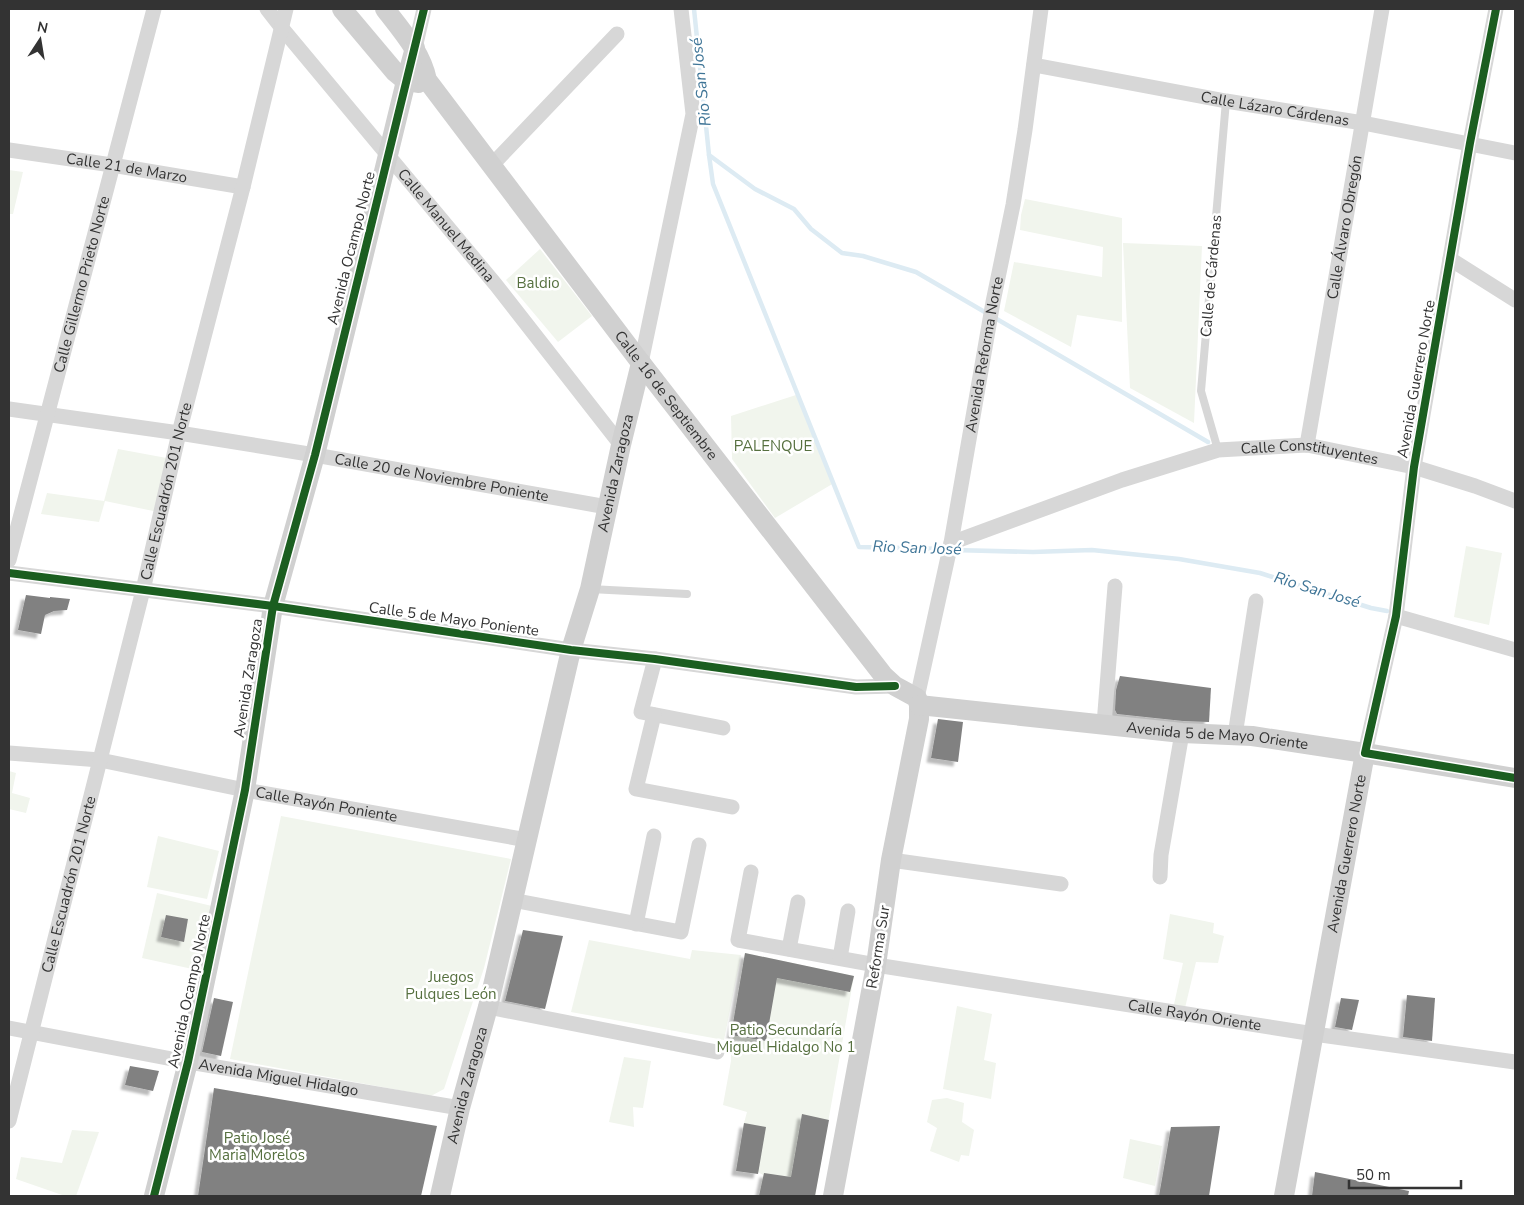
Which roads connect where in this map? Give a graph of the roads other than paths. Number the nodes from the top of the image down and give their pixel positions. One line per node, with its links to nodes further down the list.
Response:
1 (154, 9): 23 (street, Calle Gillermo Prieto Norte)
2 (267, 9): 11 (street, Calle Manuel Medina)
3 (286, 9): 11 (street, Calle Escuadrón 201 Norte)
4 (342, 9): 16 (main road)
5 (385, 9): 13 (main road, Calle 16 de Septiembre)
6 (424, 9): 13 (street)
7 (681, 9): 28 (street, Avenida Zaragoza)
8 (1041, 9): 14 (street, Avenida Reforma Norte)
9 (1382, 9): 18 (street, Calle Álvaro Obregón)
10 (1496, 9): 19 (street, Avenida Guerrero Norte)
11 (281, 27): 22 (street, Calle Manuel Medina); 25 (street, Calle Escuadrón 201 Norte)
12 (617, 34): 24 (street)
13 (415, 48): 15 (main road, Calle 16 de Septiembre); 16 (main road, Avenida Ocampo Norte)
14 (1034, 65): 17 (street, Calle Lázaro Cárdenas); 39 (street, Avenida Reforma Norte)
15 (427, 80): 16 (main road); 24 (main road, Calle 16 de Septiembre)
16 (406, 81): 22 (main road, Avenida Ocampo Norte)
17 (1226, 101): 18 (street, Calle Lázaro Cárdenas); 34 (lane, Calle de Cárdenas)
18 (1363, 123): 19 (street, Calle Lázaro Cárdenas); 33 (street, Calle Álvaro Obregón)
19 (1470, 143): 21 (street, Calle Lázaro Cárdenas); 26 (street, Avenida Guerrero Norte)
20 (9, 150): 23 (street, Calle 21 de Marzo)
21 (1515, 153)
22 (388, 155): 32 (street, Calle Manuel Medina); 35 (main road, Avenida Ocampo Norte)
23 (112, 165): 25 (street, Calle 21 de Marzo); 30 (street, Calle Gillermo Prieto Norte)
24 (492, 166): 28 (main road, Calle 16 de Septiembre)
25 (243, 188): 31 (street, Calle Escuadrón 201 Norte)
26 (1450, 259): 27 (street); 36 (street, Avenida Guerrero Norte)
27 (1515, 300)
28 (642, 363): 32 (main road, Avenida Zaragoza); 52 (main road, Calle 16 de Septiembre)
29 (9, 409): 30 (street, Calle 20 de Noviembre Poniente)
30 (48, 414): 31 (street, Calle 20 de Noviembre Poniente); 40 (street, Calle Gillermo Prieto Norte)
31 (179, 433): 35 (street, Calle 20 de Noviembre Poniente); 44 (street, Calle Escuadrón 201 Norte)
32 (621, 445): 38 (main road, Avenida Zaragoza)
33 (1306, 445): 34 (street, Calle Constituyentes); 36 (street, Calle Constituyentes)
34 (1218, 450): 39 (street, Calle Constituyentes)
35 (315, 455): 38 (street, Calle 20 de Noviembre Poniente); 47 (main road, Avenida Zaragoza)
36 (1414, 467): 37 (street, Calle Constituyentes); 48 (street, Avenida Guerrero Norte)
37 (1515, 501)
38 (608, 507): 43 (main road, Avenida Zaragoza)
39 (951, 543): 53 (street, Avenida Reforma Norte)
40 (9, 560)
41 (9, 573): 44 (street, Calle 5 de Mayo Poniente)
42 (1115, 586): 55 (street)
43 (590, 589): 45 (lane); 49 (main road, Avenida Zaragoza)
44 (142, 590): 47 (street, Calle 5 de Mayo Poniente); 61 (street, Calle Escuadrón 201 Norte)
45 (687, 594)
46 (1256, 601): 58 (street)
47 (273, 606): 49 (street, Calle 5 de Mayo Poniente); 63 (main road, Avenida Zaragoza)
48 (1396, 616): 50 (street); 60 (street, Avenida Guerrero Norte)
49 (571, 650): 51 (street, Calle 5 de Mayo Poniente); 66 (main road, Avenida Zaragoza)
50 (1515, 650)
51 (655, 659): 52 (street, Calle 5 de Mayo Poniente); 54 (street)
52 (895, 686): 53 (main road, Calle 16 de Septiembre)
53 (918, 702): 55 (main road, Avenida 5 de Mayo Oriente); 68 (main road, Reforma Sur)
54 (654, 714): 56 (street); 64 (street)
55 (1104, 724): 57 (main road, Avenida 5 de Mayo Oriente)
56 (722, 728)
57 (1182, 733): 58 (main road, Avenida 5 de Mayo Oriente); 70 (street)
58 (1235, 735): 60 (main road, Avenida 5 de Mayo Oriente)
59 (9, 753): 61 (street, Calle Rayón Poniente)
60 (1365, 753): 62 (main road, Avenida 5 de Mayo Oriente); 82 (main road, Avenida Guerrero Norte)
61 (100, 760): 63 (street, Calle Rayón Poniente); 81 (street, Calle Escuadrón 201 Norte)
62 (1515, 778)
63 (245, 790): 66 (street, Calle Rayón Poniente); 84 (main road, Avenida Ocampo Norte)
64 (732, 807)
65 (654, 836): 75 (street)
66 (527, 840): 72 (main road, Avenida Zaragoza)
67 (699, 845): 75 (street)
68 (890, 860): 71 (street); 78 (main road, Reforma Sur)
69 (751, 872): 76 (street, Calle Rayón Oriente)
70 (1160, 877)
71 (1061, 884)
72 (512, 900): 75 (street); 79 (main road, Avenida Zaragoza)
73 (798, 902): 76 (street)
74 (848, 911): 77 (street)
75 (636, 924)
76 (789, 949): 77 (street, Calle Rayón Oriente)
77 (840, 958): 78 (street, Calle Rayón Oriente)
78 (876, 965): 82 (street, Calle Rayón Oriente); 90 (main road, Reforma Sur)
79 (488, 1007): 83 (street); 86 (main road, Avenida Zaragoza)
80 (9, 1028): 81 (street, Avenida Miguel Hidalgo)
81 (31, 1032): 84 (street, Avenida Miguel Hidalgo); 87 (street, Calle Escuadrón 201 Norte)
82 (1314, 1034): 85 (street, Calle Rayón Oriente); 91 (main road, Avenida Guerrero Norte)
83 (717, 1052)
84 (188, 1062): 86 (street, Avenida Miguel Hidalgo); 88 (main road, Avenida Ocampo Norte)
85 (1515, 1062)
86 (460, 1108): 89 (main road, Avenida Zaragoza)
87 (9, 1121)
88 (154, 1196)
89 (440, 1196)
90 (833, 1196)
91 (1284, 1196)

